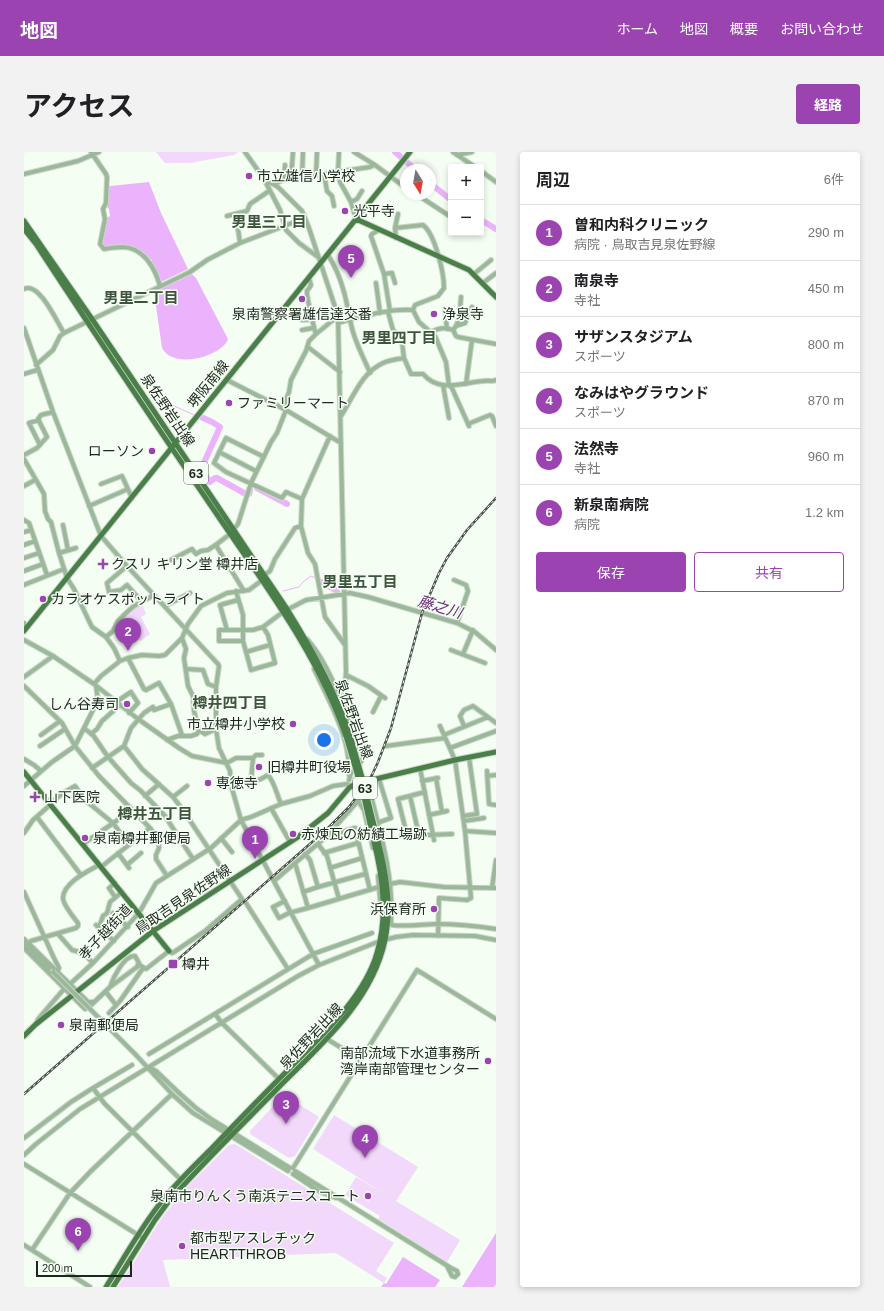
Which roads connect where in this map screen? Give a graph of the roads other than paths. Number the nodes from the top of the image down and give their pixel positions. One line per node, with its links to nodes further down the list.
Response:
1 (99, 152): 11 (street)
2 (244, 152): 24 (street)
3 (293, 152): 13 (street)
4 (303, 152): 12 (street)
5 (317, 152): 21 (street)
6 (339, 152): 17 (street)
7 (354, 152): 16 (street)
8 (410, 152): 22 (main road, 堺阪南線)
9 (472, 152): 10 (street)
10 (455, 153): 14 (street)
11 (92, 154): 19 (street); 60 (street)
12 (302, 163): 13 (street); 23 (street)
13 (292, 164): 25 (street)
14 (471, 164)
15 (285, 165): 26 (street)
16 (375, 165): 17 (street); 22 (street)
17 (338, 171): 20 (street); 33 (street)
18 (484, 173): 27 (street)
19 (24, 174)
20 (324, 174): 21 (street); 34 (street)
21 (316, 175): 23 (street)
22 (391, 175): 28 (street); 40 (main road, 堺阪南線)
23 (302, 178): 25 (street)
24 (264, 179): 29 (street); 30 (street)
25 (291, 179): 26 (street)
26 (284, 180): 29 (street)
27 (496, 182)
28 (400, 183)
29 (273, 184): 39 (street)
30 (269, 191): 36 (street); 42 (street)
31 (362, 191): 33 (street)
32 (425, 200): 37 (street)
33 (351, 202): 40 (street)
34 (334, 206)
35 (398, 214): 43 (street)
36 (236, 215): 38 (street); 47 (street)
37 (448, 215)
38 (227, 216)
39 (305, 218): 42 (street); 50 (street)
40 (356, 219): 45 (main road); 48 (main road, 堺阪南線)
41 (24, 221): 72 (main road, 泉佐野岩出線 / 63)
42 (285, 226): 47 (street); 50 (street)
43 (395, 228): 46 (street); 49 (street)
44 (24, 230): 72 (main road, 泉佐野岩出線 / 63)
45 (379, 230): 46 (main road); 54 (street)
46 (396, 238): 49 (main road)
47 (240, 243): 60 (street)
48 (328, 254): 52 (main road, 堺阪南線); 71 (street)
49 (439, 257): 55 (main road); 65 (street)
50 (319, 258): 52 (street)
51 (490, 260): 55 (street)
52 (321, 264): 56 (main road, 堺阪南線); 69 (street)
53 (496, 273): 59 (street)
54 (384, 274): 58 (street); 66 (street)
55 (474, 274): 59 (main road)
56 (309, 278): 70 (street); 91 (main road, 堺阪南線)
57 (376, 283): 68 (street)
58 (395, 283)
59 (483, 283): 63 (main road)
60 (160, 286): 72 (street)
61 (24, 289): 81 (street)
62 (461, 297): 78 (street)
63 (496, 297)
64 (472, 307): 78 (street)
65 (413, 310): 66 (street); 80 (street)
66 (389, 311): 68 (street); 86 (street)
67 (445, 311): 77 (street)
68 (380, 313): 71 (street)
69 (338, 316): 74 (street); 82 (street)
70 (312, 319): 73 (street); 76 (street)
71 (351, 319): 74 (street); 89 (street)
72 (89, 320): 81 (street); 103 (main road, 泉佐野岩出線 / 63); 106 (main road, 泉佐野岩出線 / 63)
73 (302, 320)
74 (338, 323): 88 (street)
75 (24, 328): 87 (street)
76 (314, 328): 79 (street); 82 (street)
77 (447, 328): 78 (street); 80 (street)
78 (455, 328): 83 (street)
79 (302, 330)
80 (431, 332): 95 (street)
81 (64, 333): 87 (street)
82 (316, 334): 85 (street)
83 (472, 340): 84 (street); 93 (street)
84 (496, 344)
85 (308, 347): 88 (street); 96 (street)
86 (404, 358): 89 (street); 94 (street)
87 (36, 367): 90 (street); 97 (street)
88 (340, 372): 98 (street)
89 (370, 373): 98 (street)
90 (24, 374)
91 (227, 380): 96 (street); 103 (main road, 堺阪南線)
92 (496, 380): 93 (street)
93 (466, 384): 95 (street)
94 (443, 385): 95 (street); 99 (street)
95 (450, 386): 101 (street)
96 (286, 410): 102 (street); 109 (street)
97 (53, 412): 100 (street); 119 (street)
98 (340, 417): 104 (street)
99 (449, 418)
100 (39, 420): 105 (street); 105 (street)
101 (496, 426)
102 (330, 436): 104 (street); 118 (street)
103 (176, 443): 106 (main road, 堺阪南線); 124 (main road, 泉佐野岩出線 / 63)
104 (341, 443): 149 (street)
105 (40, 445): 108 (street)
106 (172, 448): 117 (main road, 堺阪南線); 124 (main road, 泉佐野岩出線 / 63)
107 (219, 452): 109 (street); 111 (street); 113 (street)
108 (24, 455)
109 (264, 457): 111 (street)
110 (24, 458): 112 (street)
111 (256, 471): 113 (street)
112 (35, 480): 115 (street); 133 (street)
113 (251, 483): 118 (street); 124 (street)
114 (101, 484): 116 (street)
115 (24, 486)
116 (128, 489): 117 (street); 119 (street)
117 (132, 498): 126 (main road, 堺阪南線)
118 (302, 499): 122 (street)
119 (89, 506): 126 (street)
120 (24, 520): 123 (street)
121 (63, 525): 131 (street)
122 (301, 526): 141 (street); 151 (street)
123 (31, 530): 125 (street); 127 (street)
124 (231, 531): 129 (street); 141 (main road, 泉佐野岩出線 / 63); 143 (main road, 泉佐野岩出線 / 63)
125 (24, 532)
126 (101, 536): 137 (street); 142 (main road, 堺阪南線)
127 (35, 541): 128 (street); 132 (street)
128 (24, 544)
129 (217, 544): 135 (street); 146 (street)
130 (76, 548): 131 (street)
131 (68, 550): 133 (street)
132 (39, 553): 134 (street); 136 (street)
133 (58, 553): 138 (street)
134 (24, 558)
135 (171, 560)
136 (43, 564): 139 (street); 140 (street)
137 (127, 566): 150 (street); 153 (street)
138 (64, 569): 140 (street); 142 (street)
139 (24, 571)
140 (47, 575): 145 (street)
141 (264, 575): 155 (main road, 泉佐野岩出線 / 63)
142 (67, 578): 160 (main road, 堺阪南線); 165 (street)
143 (261, 580): 146 (street); 155 (main road, 泉佐野岩出線 / 63)
144 (454, 580): 157 (street)
145 (24, 584)
146 (244, 590): 147 (street)
147 (236, 592): 152 (street); 159 (street)
148 (190, 593): 154 (street)
149 (344, 593): 151 (street); 157 (street); 171 (street)
150 (154, 595): 153 (street); 154 (street)
151 (321, 597): 155 (street); 171 (street)
152 (238, 600): 161 (street); 163 (street)
153 (142, 602): 165 (street)
154 (165, 606): 159 (street)
155 (285, 611): 158 (street); 164 (main road, 泉佐野岩出線 / 63); 169 (main road, 泉佐野岩出線 / 63)
156 (24, 623): 160 (street)
157 (457, 623): 162 (street)
158 (263, 627): 163 (street); 170 (street)
159 (185, 629): 166 (street); 185 (street)
160 (25, 630)
161 (227, 630): 163 (street); 168 (street)
162 (473, 630): 173 (street); 175 (street)
163 (242, 631): 168 (street)
164 (304, 636): 188 (street); 206 (main road, 泉佐野岩出線 / 63)
165 (106, 637): 178 (street)
166 (182, 638): 177 (street); 180 (street)
167 (24, 640): 176 (street)
168 (244, 641): 174 (street)
169 (302, 643): 206 (main road, 泉佐野岩出線 / 63); 214 (street)
170 (270, 645): 174 (street); 174 (street)
171 (345, 645): 181 (street)
172 (451, 650): 175 (street)
173 (496, 650)
174 (246, 652)
175 (463, 654): 179 (street)
176 (54, 656): 182 (street); 183 (street)
177 (128, 658): 178 (street); 187 (street)
178 (120, 661): 183 (street)
179 (485, 663)
180 (186, 669): 185 (street); 201 (street)
181 (346, 675): 188 (street); 190 (street)
182 (24, 677)
183 (95, 685): 186 (street); 199 (street)
184 (24, 686): 194 (street)
185 (216, 687): 200 (street)
186 (116, 702): 189 (street); 191 (street)
187 (170, 704): 193 (street); 205 (street)
188 (344, 704): 209 (street)
189 (120, 705): 191 (street); 203 (street)
190 (373, 712)
191 (129, 713): 193 (street)
192 (488, 717): 195 (street); 197 (street); 197 (street)
193 (138, 720): 208 (street); 212 (street)
194 (60, 721): 198 (street); 204 (street)
195 (496, 723)
196 (440, 726): 207 (street)
197 (464, 726): 207 (street)
198 (65, 729): 210 (street); 211 (street)
199 (85, 729): 203 (street); 211 (street)
200 (216, 729): 201 (street); 224 (street)
201 (199, 730): 205 (street)
202 (496, 731): 215 (street)
203 (91, 734): 218 (street)
204 (41, 735)
205 (182, 735): 208 (street)
206 (348, 735): 271 (main road, 泉佐野岩出線 / 63, bridge)
207 (444, 736): 213 (street); 215 (street)
208 (167, 740): 224 (street)
209 (356, 742): 214 (street); 225 (street)
210 (40, 746)
211 (75, 746): 226 (street); 228 (street)
212 (124, 746): 218 (street); 235 (street)
213 (386, 746)
214 (347, 747): 223 (street)
215 (450, 748): 222 (street)
216 (496, 752): 219 (main road)
217 (262, 755): 220 (street)
218 (108, 757): 226 (street); 241 (street)
219 (469, 757): 222 (main road); 252 (street)
220 (253, 758): 224 (street); 245 (street)
221 (24, 759): 228 (street)
222 (455, 760): 227 (main road); 252 (street)
223 (348, 761): 225 (street); 233 (street)
224 (227, 763): 254 (street)
225 (356, 767): 233 (street)
226 (92, 768): 249 (street)
227 (420, 768): 231 (main road); 234 (street)
228 (41, 771): 232 (street)
229 (24, 772): 232 (main road)
230 (496, 775): 247 (street)
231 (377, 779): 238 (main road); 239 (street); 257 (street)
232 (30, 780): 236 (street); 246 (main road)
233 (349, 780): 238 (street)
234 (422, 781): 240 (street); 250 (street)
235 (159, 784): 241 (street); 243 (street)
236 (24, 786)
237 (187, 786): 243 (street)
238 (352, 786): 245 (street); 270 (main road, 鳥取吉見泉佐野線)
239 (368, 788): 244 (street); 257 (street)
240 (425, 792): 242 (street); 250 (street)
241 (145, 796): 283 (street)
242 (410, 796): 263 (street); 267 (street)
243 (173, 797): 276 (street)
244 (358, 801): 265 (street); 298 (street)
245 (281, 804): 248 (street)
246 (50, 805): 251 (street); 256 (street); 273 (main road)
247 (496, 805)
248 (271, 808): 254 (street); 270 (street)
249 (132, 810): 256 (street); 258 (street)
250 (429, 815): 264 (street)
251 (37, 816): 259 (street); 290 (street)
252 (463, 816): 255 (street)
253 (484, 818): 255 (street)
254 (241, 820): 268 (street, 孝子越街道); 284 (street)
255 (464, 821): 260 (street)
256 (113, 823): 273 (street); 275 (street)
257 (377, 823): 296 (street)
258 (150, 828): 275 (street); 291 (street)
259 (24, 831)
260 (465, 831): 261 (street); 299 (street)
261 (496, 833)
262 (452, 834): 264 (street)
263 (419, 835): 264 (street); 267 (street)
264 (433, 835): 269 (street)
265 (327, 836): 272 (street); 274 (street)
266 (400, 836): 267 (street)
267 (407, 836)
268 (222, 838): 276 (street, 孝子越街道); 277 (street)
269 (434, 840)
270 (290, 842): 284 (main road, 鳥取吉見泉佐野線)
271 (376, 842): 314 (main road, 泉佐野岩出線 / 63); 323 (main road, 泉佐野岩出線 / 63)
272 (358, 843): 278 (street); 282 (street)
273 (83, 844): 287 (main road)
274 (318, 844): 278 (street); 281 (street)
275 (129, 845): 279 (street)
276 (208, 849): 283 (street, 孝子越街道); 292 (street)
277 (232, 852)
278 (324, 853): 288 (street)
279 (118, 854): 280 (street); 287 (street)
280 (141, 854)
281 (305, 854): 286 (street); 297 (street)
282 (362, 858): 288 (street); 289 (street)
283 (193, 859): 291 (street, 孝子越街道)
284 (263, 859): 292 (main road, 鳥取吉見泉佐野線); 293 (street)
285 (496, 860): 300 (street)
286 (295, 864): 293 (street); 304 (street)
287 (100, 866): 290 (street); 294 (main road)
288 (330, 868): 295 (street)
289 (365, 874): 295 (street); 301 (street)
290 (81, 875): 319 (street)
291 (167, 876): 312 (street, 孝子越街道)
292 (230, 881): 317 (main road, 鳥取吉見泉佐野線); 328 (street)
293 (274, 882): 307 (street)
294 (115, 883): 303 (main road); 305 (street)
295 (334, 883): 297 (street); 306 (street)
296 (390, 884): 299 (street); 313 (street)
297 (318, 887): 304 (street)
298 (380, 887): 301 (street); 314 (street)
299 (470, 887): 300 (street); 313 (street)
300 (494, 888)
301 (370, 890): 306 (street)
302 (24, 892): 321 (street)
303 (122, 892): 305 (street); 312 (main road)
304 (303, 892): 309 (street)
305 (115, 897): 325 (street)
306 (338, 900): 309 (street)
307 (285, 901): 311 (street); 311 (street)
308 (246, 903): 334 (street)
309 (308, 908): 311 (street)
310 (113, 913): 315 (street)
311 (291, 913): 329 (street)
312 (139, 914): 315 (street, 孝子越街道); 317 (main road)
313 (438, 924): 316 (street); 320 (street)
314 (382, 926): 323 (main road, 泉佐野岩出線 / 63)
315 (128, 927): 325 (street, 孝子越街道)
316 (496, 929)
317 (153, 931): 328 (main road); 339 (main road, 鳥取吉見泉佐野線)
318 (372, 933): 329 (street)
319 (58, 934): 321 (street); 330 (street)
320 (438, 936): 323 (street); 324 (street)
321 (45, 938): 326 (street); 335 (street)
322 (24, 939): 326 (street)
323 (383, 940): 332 (street); 352 (main road, 泉佐野岩出線 / 63); 357 (main road, 泉佐野岩出線 / 63)
324 (496, 940)
325 (114, 941): 330 (street, 孝子越街道)
326 (26, 944): 335 (street)
327 (24, 948): 338 (street)
328 (169, 951): 333 (street)
329 (313, 954): 332 (street); 334 (street)
330 (93, 963): 336 (street, 孝子越街道)
331 (138, 964): 333 (street); 337 (street); 337 (street)
332 (319, 965): 349 (street)
333 (143, 968): 344 (street)
334 (288, 969): 347 (street)
335 (55, 972): 336 (street); 356 (street, bridge)
336 (70, 984): 339 (street)
337 (110, 988): 340 (street)
338 (64, 989): 341 (street); 350 (street)
339 (78, 991): 341 (main road, 鳥取吉見泉佐野線); 343 (street)
340 (106, 992): 342 (street); 344 (street)
341 (72, 996): 345 (street); 350 (main road, 鳥取吉見泉佐野線)
342 (95, 1001): 343 (street); 345 (street)
343 (88, 1002): 345 (street)
344 (116, 1005): 346 (street)
345 (89, 1007)
346 (108, 1013)
347 (215, 1014): 349 (street); 353 (street)
348 (496, 1019): 354 (street)
349 (222, 1023): 356 (street); 357 (street)
350 (35, 1025): 351 (main road, 鳥取吉見泉佐野線)
351 (24, 1036)
352 (327, 1038): 354 (street); 362 (main road, 泉佐野岩出線 / 63)
353 (150, 1054)
354 (361, 1060): 366 (street)
355 (132, 1064): 358 (street)
356 (148, 1067): 359 (street); 360 (street); 362 (street)
357 (279, 1079): 362 (main road, 泉佐野岩出線 / 63)
358 (93, 1088): 360 (street); 363 (street)
359 (172, 1094): 361 (street); 362 (street)
360 (99, 1097): 361 (street); 364 (street)
361 (133, 1131): 367 (street); 368 (street)
362 (230, 1133): 366 (street); 367 (main road, 泉佐野岩出線 / 63); 370 (main road, 泉佐野岩出線 / 63)
363 (24, 1138)
364 (24, 1155)
365 (24, 1164): 368 (street)
366 (292, 1170): 373 (street)
367 (181, 1180): 369 (main road, 泉佐野岩出線 / 63)
368 (70, 1193): 369 (street); 372 (street)
369 (138, 1235): 370 (street); 375 (main road, 泉佐野岩出線 / 63)
370 (143, 1238): 376 (main road, 泉佐野岩出線 / 63)
371 (24, 1245): 372 (street)
372 (32, 1250): 374 (street)
373 (447, 1266)
374 (90, 1287)
375 (106, 1287)
376 (113, 1287)

